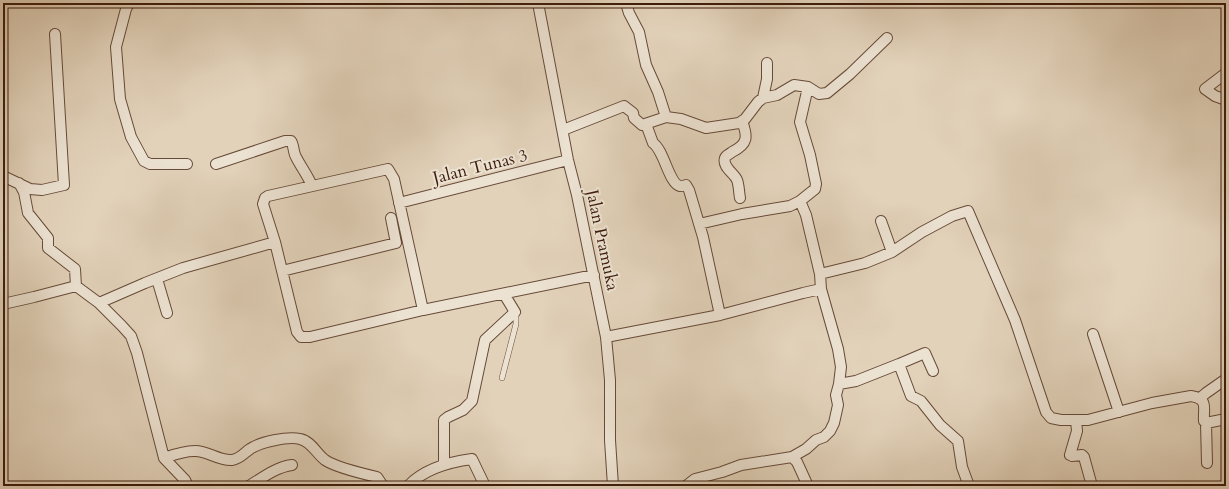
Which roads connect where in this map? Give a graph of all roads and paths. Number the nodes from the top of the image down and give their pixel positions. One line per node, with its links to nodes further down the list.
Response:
1 (129, 3): 16 (street)
2 (538, 3): 14 (street, Jalan Pramuka)
3 (626, 3): 11 (street)
4 (55, 34): 19 (street)
5 (887, 38): 8 (street)
6 (766, 63): 9 (street)
7 (1226, 73): 10 (street)
8 (808, 87): 9 (street); 22 (street)
9 (763, 98): 12 (street)
10 (1226, 100)
11 (666, 117): 12 (street); 13 (street)
12 (742, 121): 21 (street)
13 (646, 124): 14 (street); 26 (street)
14 (563, 130): 15 (street, Jalan Pramuka)
15 (568, 160): 23 (street, Jalan Tunas 3); 31 (street, Jalan Pramuka)
16 (187, 164)
17 (216, 164): 20 (street)
18 (3, 176): 19 (street)
19 (20, 183): 33 (street)
20 (312, 186): 23 (street); 27 (street)
21 (740, 198)
22 (800, 201): 26 (street); 30 (street)
23 (399, 203): 38 (street)
24 (391, 218): 29 (street)
25 (881, 222): 28 (street)
26 (699, 224): 41 (street)
27 (275, 242): 29 (street); 32 (street)
28 (892, 252): 30 (street); 52 (street)
29 (282, 271): 38 (street)
30 (820, 274): 34 (street)
31 (594, 275): 35 (street); 43 (street, Jalan Pramuka)
32 (157, 279): 37 (street); 40 (street)
33 (76, 286): 36 (street); 37 (street)
34 (821, 289): 41 (street); 48 (street)
35 (504, 294): 38 (street); 39 (street)
36 (3, 304)
37 (99, 304): 55 (street)
38 (423, 310)
39 (515, 312): 46 (lane); 58 (street)
40 (167, 313)
41 (720, 315): 43 (street)
42 (1093, 334): 50 (street)
43 (606, 337): 64 (street, Jalan Pramuka)
44 (899, 364): 45 (street); 48 (street); 67 (street)
45 (933, 371)
46 (502, 378)
47 (1226, 379): 49 (street)
48 (839, 384): 54 (street)
49 (1200, 398): 50 (street); 53 (street)
50 (1119, 412): 52 (street)
51 (1226, 419): 53 (street)
52 (1076, 420): 68 (street)
53 (1206, 423): 56 (street)
54 (792, 457): 65 (street); 66 (street)
55 (164, 458): 59 (street); 61 (street)
56 (1207, 463)
57 (292, 465): 60 (street)
58 (444, 465): 62 (street); 63 (street)
59 (185, 484)
60 (249, 486)
61 (383, 486)
62 (408, 486)
63 (485, 486)
64 (613, 486)
65 (686, 486)
66 (808, 486)
67 (969, 486)
68 (1092, 486)

